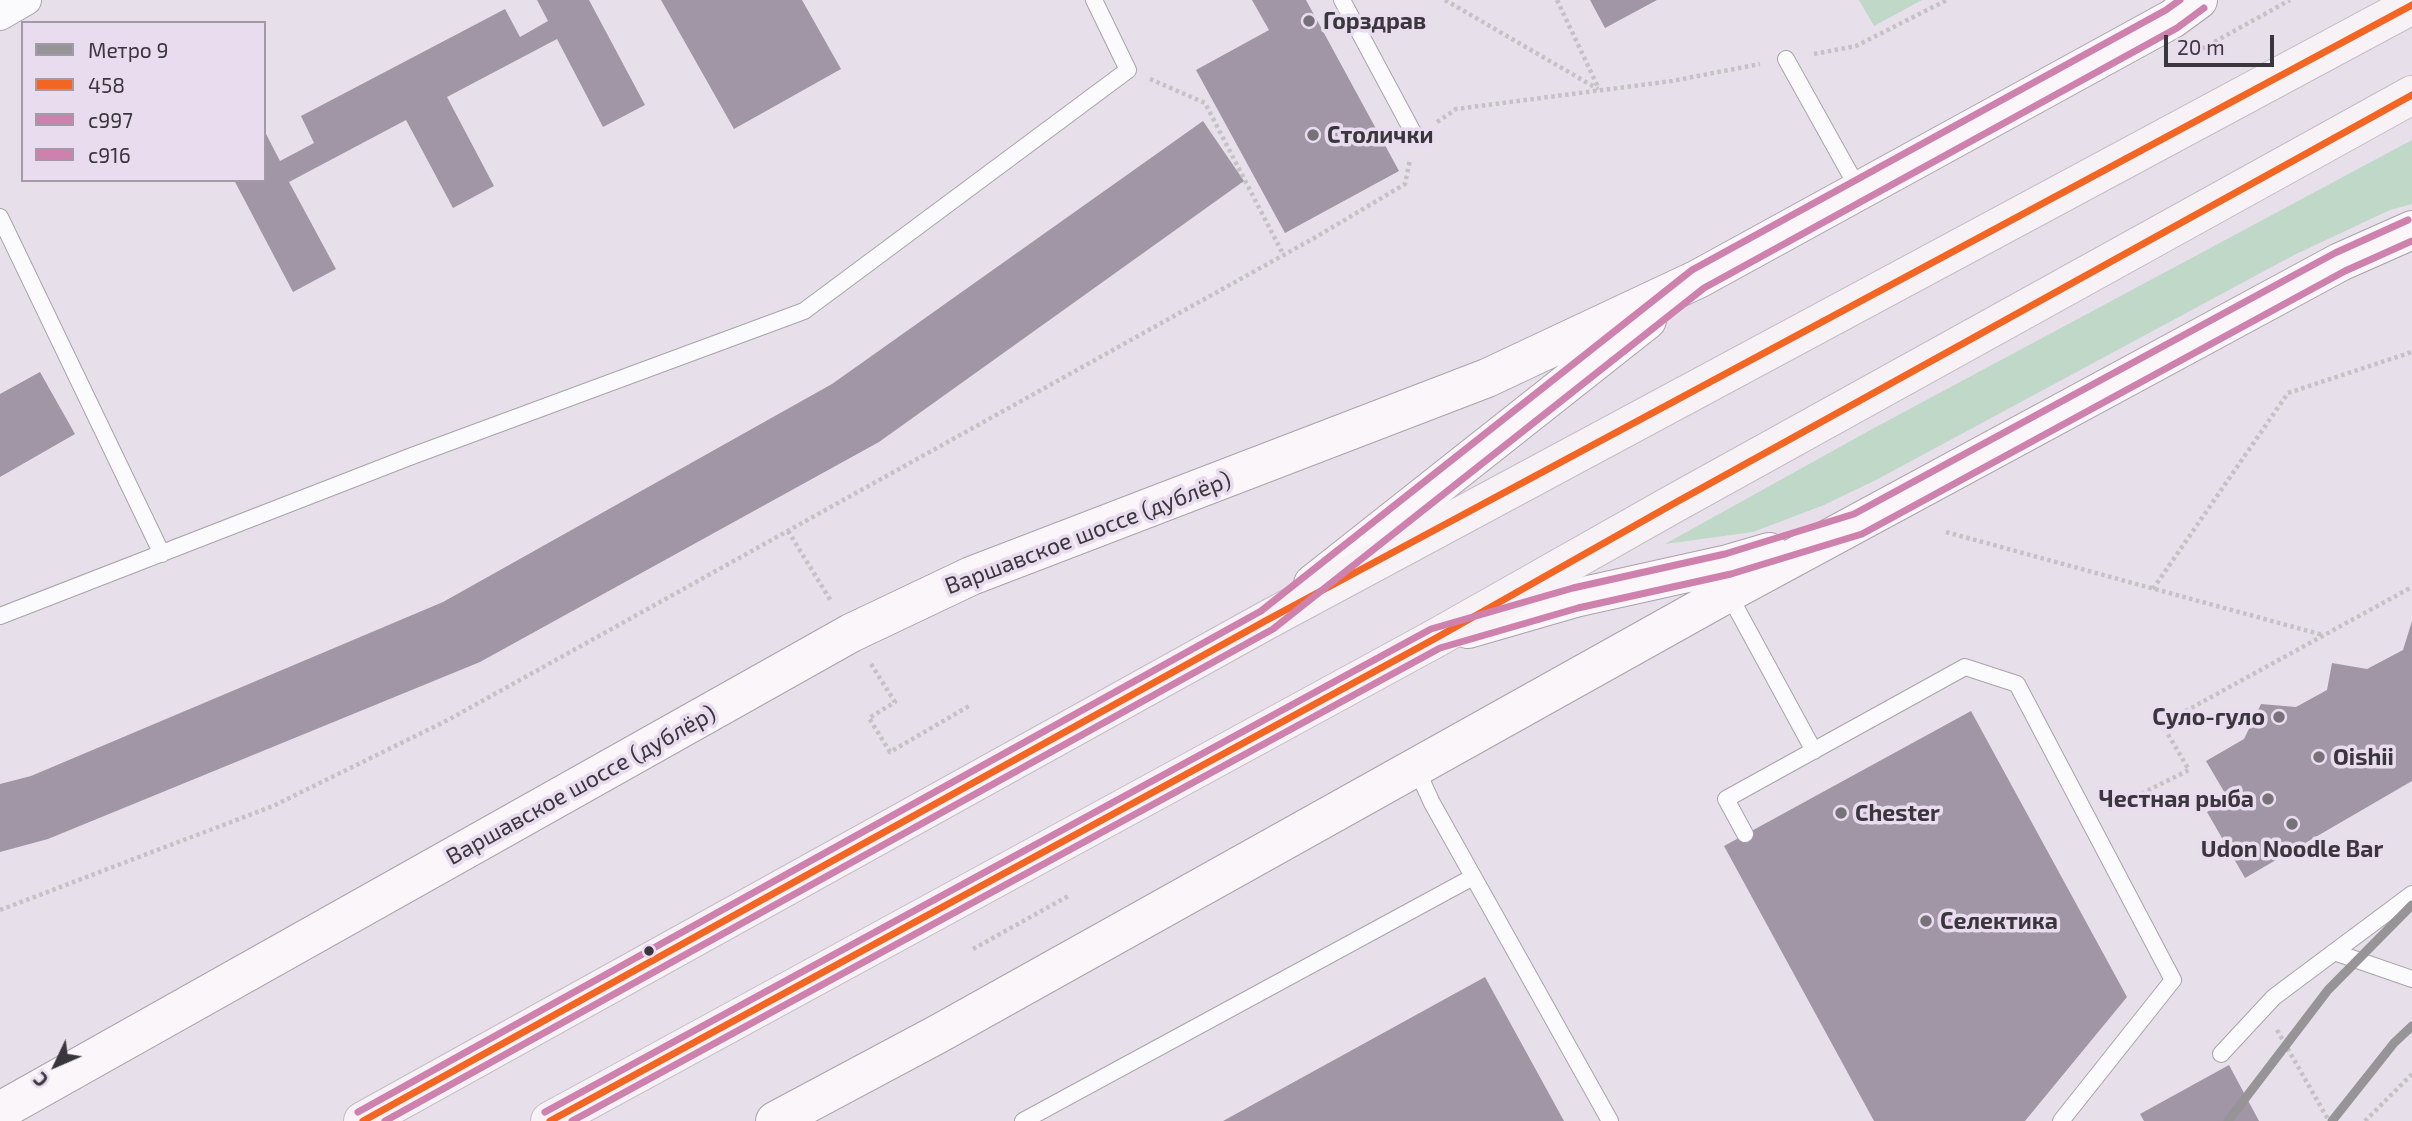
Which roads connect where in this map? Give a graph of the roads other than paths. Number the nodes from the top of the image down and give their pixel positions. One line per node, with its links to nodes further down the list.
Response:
1 (1094, 0): 13 (lane)
2 (1342, 0): 7 (lane)
3 (2198, 0): 8 (main road, Варшавское шоссе (дублёр))
4 (2412, 5): 16 (main road)
5 (1786, 59): 8 (lane)
6 (2412, 95): 17 (main road)
7 (1415, 136)
8 (1859, 190): 11 (main road, Варшавское шоссе (дублёр))
9 (0, 217): 13 (lane)
10 (2412, 230): 12 (main road)
11 (1698, 279): 16 (main road); 26 (main road, Варшавское шоссе (дублёр))
12 (1858, 524): 14 (main road); 17 (main road)
13 (162, 554): 15 (lane)
14 (1728, 593): 18 (lane); 19 (main road)
15 (0, 616)
16 (1266, 620): 27 (main road)
17 (1436, 638): 28 (main road)
18 (1814, 751): 20 (lane); 32 (lane)
19 (1415, 767): 21 (lane); 29 (main road)
20 (1745, 834)
21 (1473, 877): 30 (lane); 31 (lane)
22 (2412, 894): 23 (lane)
23 (2334, 953): 24 (lane); 25 (lane)
24 (2412, 979)
25 (2221, 1054)
26 (0, 1111)
27 (363, 1121)
28 (550, 1121)
29 (775, 1121)
30 (1023, 1121)
31 (1610, 1121)
32 (2061, 1121)

